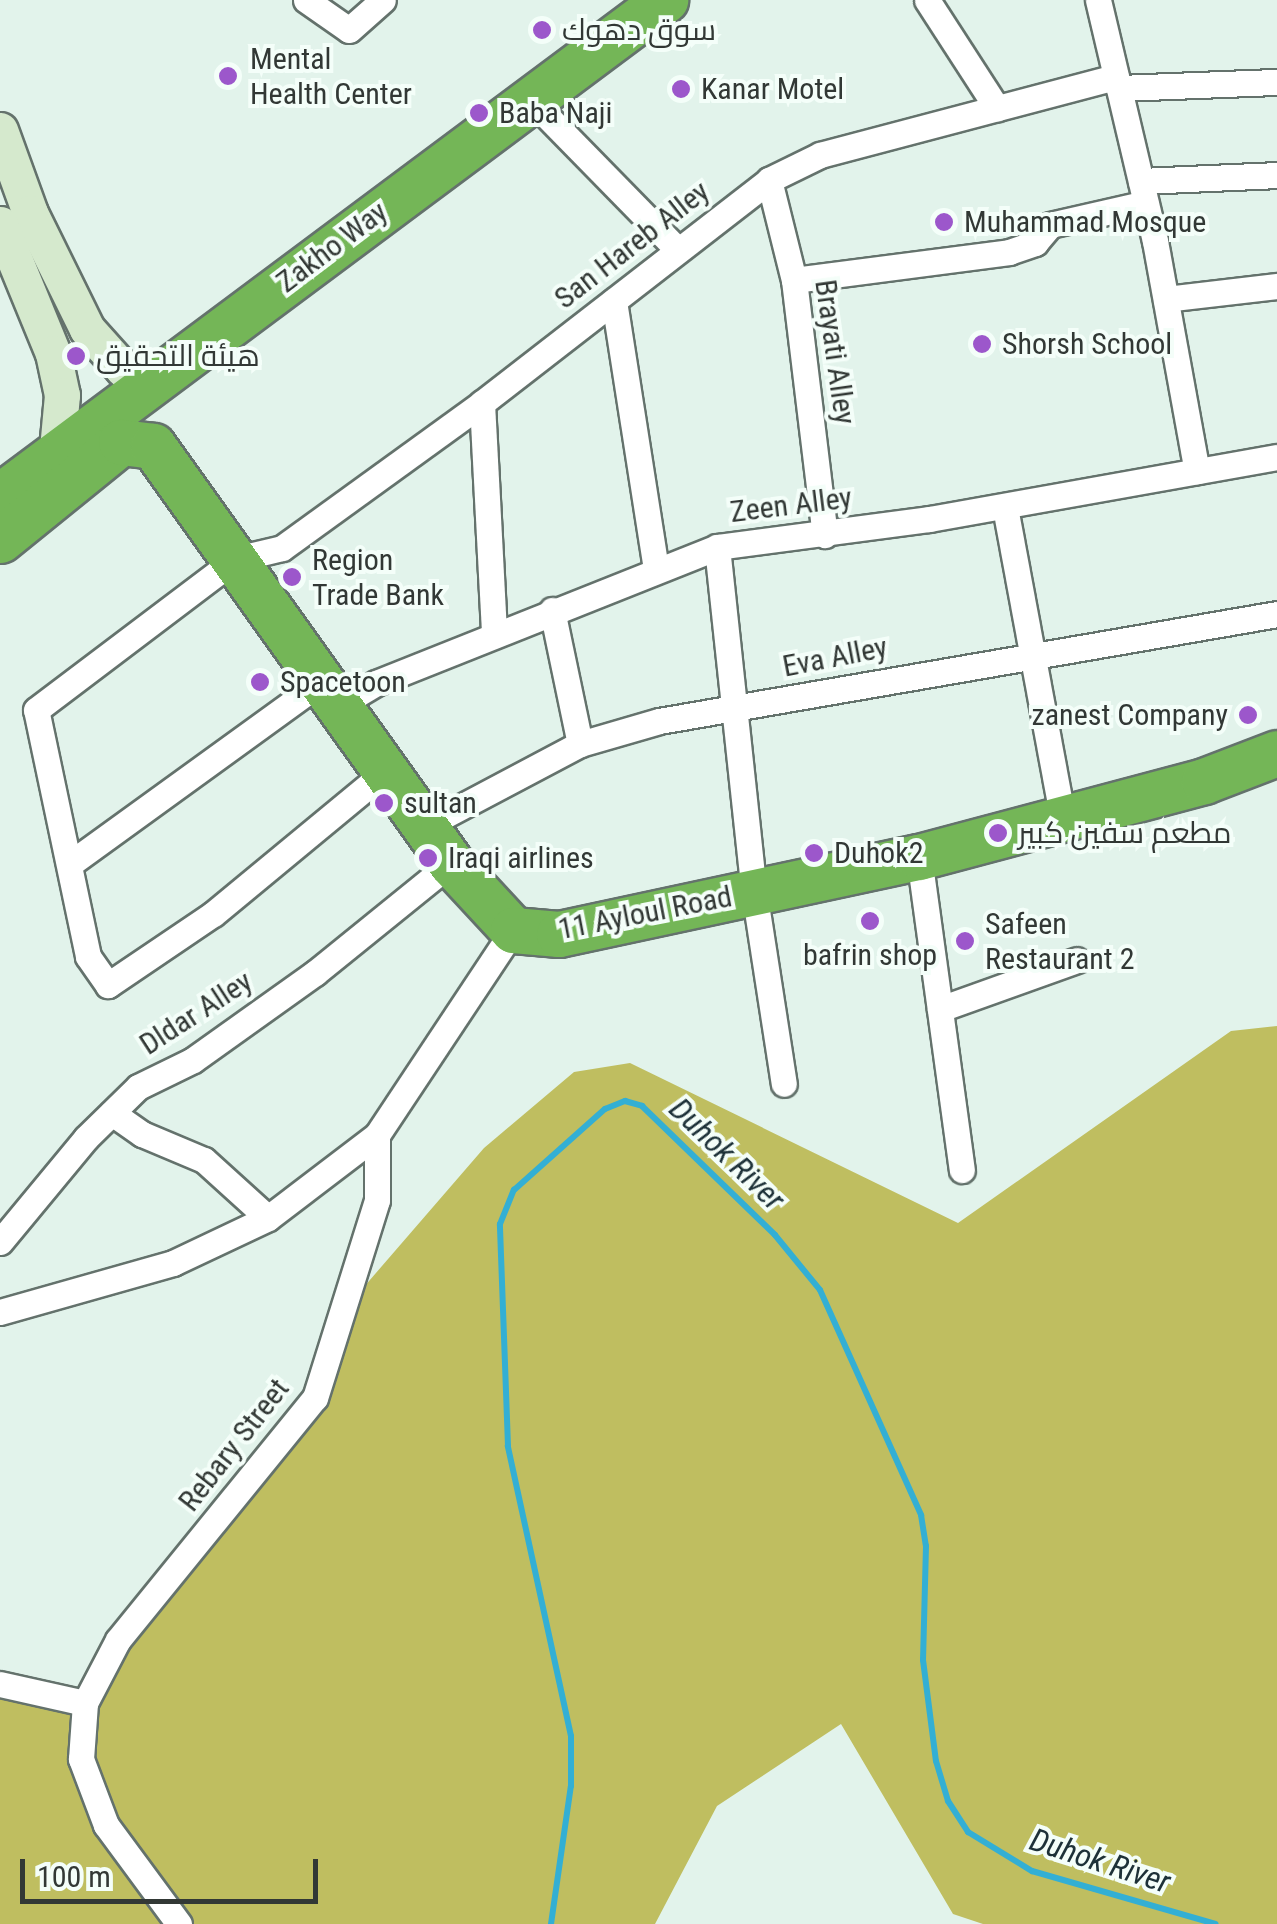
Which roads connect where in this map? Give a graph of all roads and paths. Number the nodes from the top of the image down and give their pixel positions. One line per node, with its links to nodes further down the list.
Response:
1 (306, 0): 2 (street)
2 (384, 0)
3 (665, 0): 8 (highway, Zakho Way)
4 (927, 0): 9 (street)
5 (1098, 0): 7 (street)
6 (1277, 82): 7 (street, San Hareb Alley)
7 (1117, 83): 9 (street, San Hareb Alley); 13 (street)
8 (531, 100): 15 (street); 20 (highway, Zakho Way)
9 (996, 108): 12 (street, San Hareb Alley)
10 (0, 130): 21 (main road)
11 (1277, 175): 13 (street)
12 (769, 180): 15 (street, San Hareb Alley); 16 (street, Brayati Alley)
13 (1143, 192): 16 (street); 18 (street)
14 (0, 224): 22 (main road)
15 (677, 249): 19 (street, San Hareb Alley)
16 (794, 280): 31 (street, Brayati Alley)
17 (1277, 286): 18 (street)
18 (1166, 299): 27 (street)
19 (614, 301): 24 (street, San Hareb Alley); 35 (street)
20 (254, 307): 23 (highway, Zakho Way); 29 (highway)
21 (87, 329): 22 (main road); 23 (main road)
22 (53, 354): 25 (main road)
23 (160, 378): 25 (highway, Zakho Way)
24 (482, 403): 34 (street, San Hareb Alley); 38 (street)
25 (57, 449): 28 (highway, Zakho Way)
26 (1277, 456): 27 (street, Zeen Alley)
27 (1197, 471): 30 (street, Zeen Alley)
28 (0, 496)
29 (198, 506): 32 (highway); 34 (highway)
30 (1004, 507): 31 (street, Zeen Alley); 39 (street)
31 (825, 535): 33 (street, Zeen Alley)
32 (0, 540)
33 (717, 547): 35 (street, Zeen Alley); 41 (street)
34 (236, 560): 40 (highway); 49 (street)
35 (656, 570): 36 (street, Zeen Alley)
36 (552, 610): 38 (street, Zeen Alley); 42 (street)
37 (1277, 614): 39 (street, Eva Alley)
38 (494, 635): 40 (street, Zeen Alley)
39 (1030, 652): 41 (street, Eva Alley); 45 (street)
40 (331, 693): 44 (highway); 49 (street, Zeen Alley)
41 (734, 710): 42 (street, Eva Alley); 50 (street)
42 (580, 744): 46 (street, Eva Alley)
43 (1277, 754): 45 (highway, 11 Ayloul Road)
44 (386, 771): 46 (highway); 49 (street)
45 (1064, 818): 47 (highway, 11 Ayloul Road)
46 (425, 826): 48 (highway)
47 (919, 857): 50 (highway, 11 Ayloul Road); 53 (street)
48 (451, 863): 51 (highway); 55 (street, Dldar Alley)
49 (71, 864)
50 (754, 891): 51 (highway, 11 Ayloul Road); 54 (street)
51 (513, 930): 56 (street)
52 (1077, 960): 53 (street)
53 (940, 1009): 57 (street)
54 (784, 1084)
55 (112, 1113): 58 (street); 59 (street, Dldar Alley)
56 (377, 1135): 58 (street); 62 (street, Rebary Street)
57 (962, 1170)
58 (268, 1218): 60 (street)
59 (0, 1242)
60 (0, 1312)
61 (0, 1684): 62 (street)
62 (84, 1703): 63 (street, Rebary Street)
63 (179, 1924)

